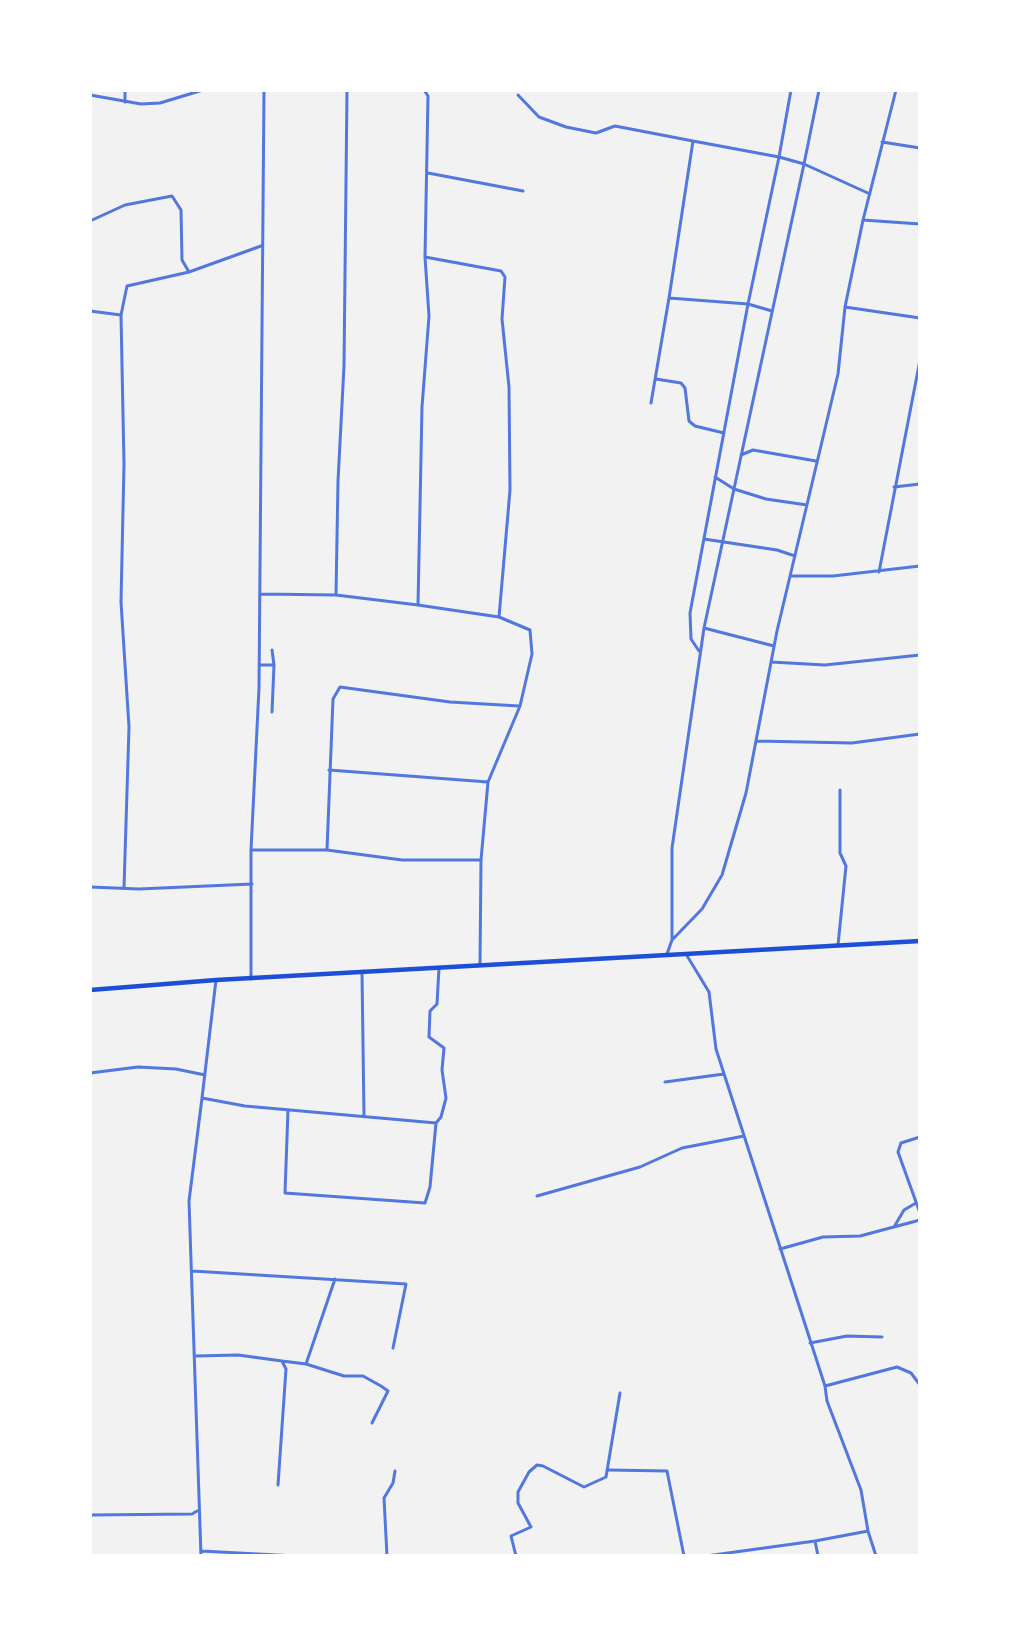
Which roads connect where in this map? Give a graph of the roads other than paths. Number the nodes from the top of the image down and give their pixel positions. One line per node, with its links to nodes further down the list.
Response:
1 (125, 90): 11 (street)
2 (203, 90): 11 (street)
3 (264, 90): 23 (street)
4 (347, 90): 53 (street)
5 (424, 90): 17 (street)
6 (790, 90): 15 (street)
7 (819, 90): 16 (street)
8 (896, 90): 13 (street)
9 (90, 95): 11 (street)
10 (518, 95): 12 (street)
11 (125, 102)
12 (693, 141): 15 (street); 26 (street)
13 (882, 142): 14 (street); 19 (street)
14 (920, 148)
15 (779, 157): 16 (street); 27 (street)
16 (804, 164): 19 (street); 30 (street)
17 (428, 173): 18 (street); 24 (street)
18 (523, 191)
19 (871, 194): 20 (street)
20 (863, 220): 22 (street); 28 (street)
21 (90, 221): 25 (street)
22 (920, 224)
23 (261, 246): 25 (street); 52 (street)
24 (425, 257): 54 (street); 55 (street)
25 (189, 272): 31 (street)
26 (669, 298): 27 (street); 34 (street)
27 (748, 304): 30 (street); 38 (street)
28 (845, 307): 32 (street); 40 (street)
29 (90, 311): 31 (street)
30 (772, 311): 39 (street)
31 (121, 315): 76 (street)
32 (920, 318)
33 (920, 360): 35 (street)
34 (656, 378): 37 (street); 38 (street)
35 (914, 399): 36 (street); 43 (street)
36 (920, 399)
37 (651, 403)
38 (724, 433): 41 (street)
39 (741, 455): 40 (street); 44 (street)
40 (816, 461): 45 (street)
41 (715, 477): 44 (street); 46 (street)
42 (920, 484): 43 (street)
43 (894, 487): 50 (street)
44 (734, 489): 45 (street); 47 (street)
45 (807, 505): 48 (street)
46 (704, 540): 47 (street); 59 (street)
47 (722, 544): 48 (street); 56 (street)
48 (795, 556): 51 (street)
49 (920, 566): 50 (street)
50 (879, 572): 51 (street)
51 (790, 576): 57 (street)
52 (260, 594): 53 (street); 62 (street)
53 (336, 595): 54 (street)
54 (418, 605): 55 (street)
55 (498, 617): 64 (street)
56 (704, 628): 57 (street); 59 (street)
57 (774, 646): 61 (street)
58 (272, 650): 63 (street)
59 (700, 653): 77 (street)
60 (920, 655): 61 (street)
61 (771, 662): 67 (street)
62 (259, 664): 63 (street); 71 (street)
63 (274, 665): 65 (street)
64 (520, 706): 68 (street); 69 (street)
65 (272, 712)
66 (920, 734): 67 (street)
67 (756, 741): 77 (street)
68 (329, 770): 69 (street); 72 (street)
69 (488, 782): 73 (street)
70 (840, 790): 79 (street)
71 (251, 850): 72 (street); 74 (street)
72 (327, 850): 73 (street)
73 (481, 860): 82 (street)
74 (252, 884): 76 (street); 85 (street)
75 (90, 887): 76 (street)
76 (124, 888)
77 (672, 940): 81 (street)
78 (920, 942): 79 (main road)
79 (838, 945): 80 (main road)
80 (685, 953): 81 (main road); 89 (street)
81 (667, 954): 82 (main road)
82 (480, 966): 83 (main road)
83 (439, 968): 84 (main road); 95 (street)
84 (362, 973): 85 (main road); 94 (street)
85 (250, 979): 86 (main road)
86 (216, 980): 87 (main road); 90 (street)
87 (90, 990)
88 (90, 1073): 90 (street)
89 (724, 1074): 91 (street); 96 (street)
90 (205, 1076): 92 (street)
91 (665, 1082)
92 (202, 1098): 93 (street); 104 (street)
93 (288, 1110): 94 (street); 95 (street)
94 (364, 1115): 95 (street)
95 (436, 1123)
96 (744, 1136): 98 (street); 103 (street)
97 (920, 1137): 99 (street)
98 (537, 1196)
99 (916, 1203): 100 (street); 102 (street)
100 (920, 1213)
101 (920, 1220): 102 (street)
102 (894, 1227): 103 (street)
103 (780, 1249): 107 (street)
104 (191, 1271): 105 (street); 109 (street)
105 (335, 1279): 108 (street); 111 (street)
106 (882, 1337): 107 (street)
107 (810, 1343): 113 (street)
108 (393, 1348)
109 (195, 1356): 110 (street); 120 (street)
110 (282, 1362): 111 (street); 119 (street)
111 (306, 1364): 116 (street)
112 (918, 1384): 113 (street); 114 (street)
113 (825, 1386): 122 (street)
114 (920, 1390)
115 (620, 1392): 117 (street)
116 (372, 1423)
117 (609, 1470): 128 (street); 129 (street)
118 (395, 1471): 127 (street)
119 (278, 1485)
120 (197, 1511): 121 (street); 124 (street)
121 (90, 1515)
122 (868, 1531): 123 (street); 132 (street)
123 (815, 1541): 125 (street); 131 (street)
124 (201, 1554): 126 (street)
125 (727, 1554): 130 (street)
126 (296, 1556)
127 (387, 1556)
128 (516, 1556)
129 (684, 1556)
130 (706, 1556)
131 (818, 1556)
132 (876, 1556)

